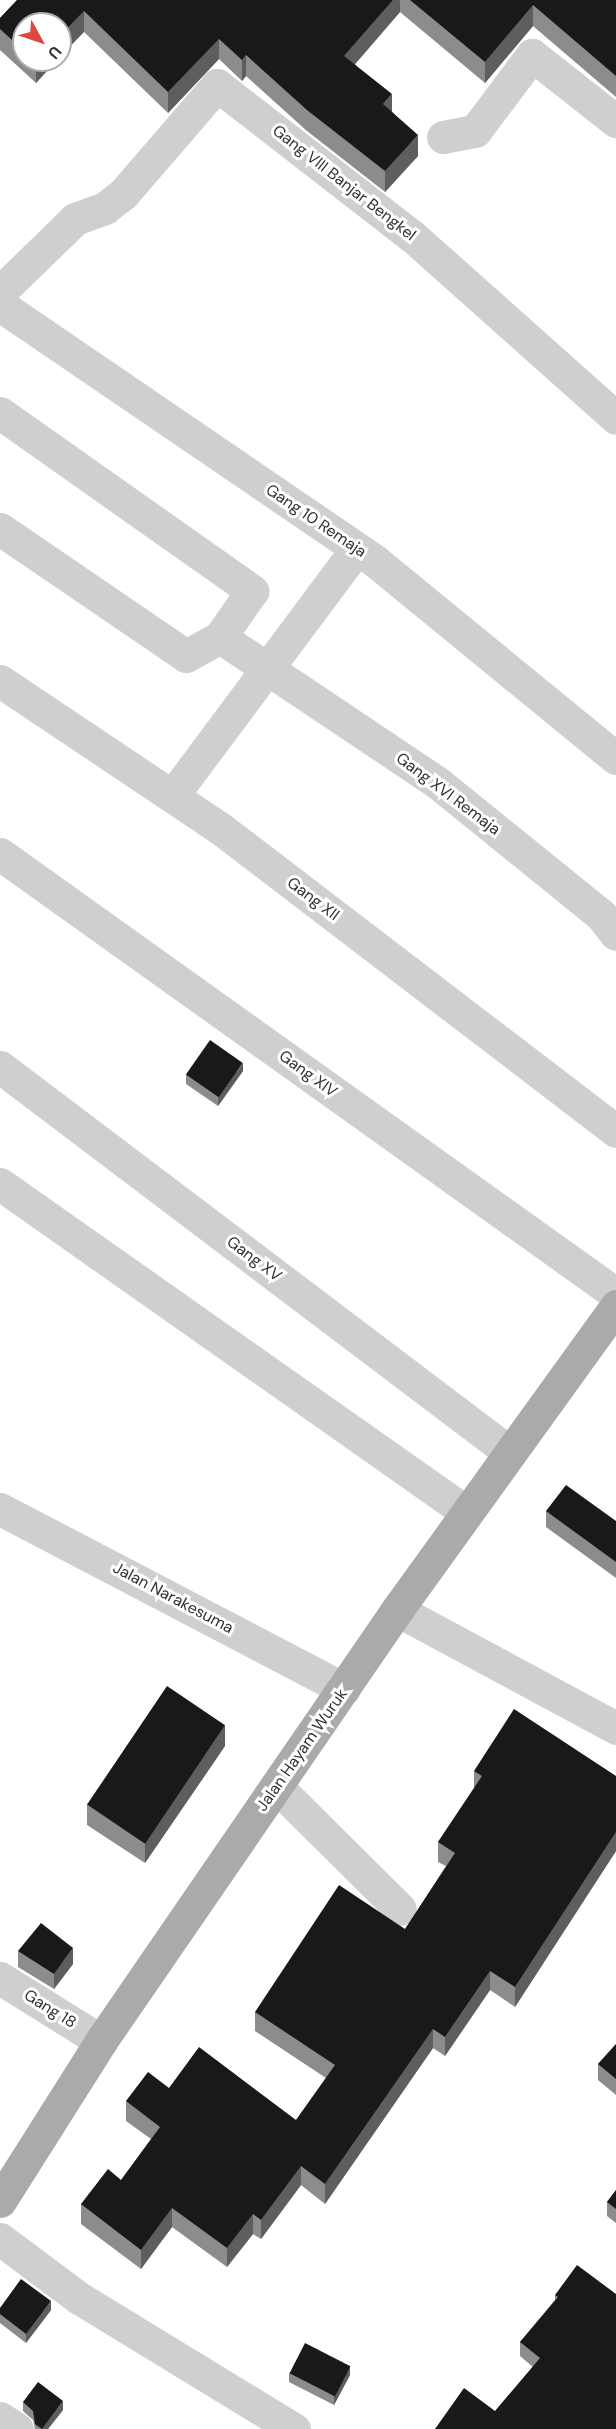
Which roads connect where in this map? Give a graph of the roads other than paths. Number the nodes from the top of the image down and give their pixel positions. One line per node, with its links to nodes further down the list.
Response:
1 (616, 121): 2 (street)
2 (443, 137)
3 (0, 292): 6 (street, Gang VIII Banjar Bengkel)
4 (0, 305): 12 (street, Gang 10 Remaja)
5 (0, 413): 9 (street)
6 (616, 418)
7 (0, 529): 9 (street)
8 (349, 560): 10 (street)
9 (219, 637): 10 (street, Gang XVI Remaja)
10 (268, 670): 13 (street); 15 (street, Gang XVI Remaja)
11 (0, 681): 13 (street, Gang XII)
12 (616, 758)
13 (173, 795): 17 (street, Gang XII)
14 (0, 854): 19 (street, Gang XIV)
15 (616, 934)
16 (0, 1067): 21 (street, Gang XV)
17 (616, 1131)
18 (0, 1184): 23 (street)
19 (616, 1294)
20 (616, 1306): 21 (main road, Jalan Hayam Wuruk)
21 (508, 1452): 23 (main road, Jalan Hayam Wuruk)
22 (0, 1509): 25 (street, Jalan Narakesuma)
23 (466, 1512): 24 (main road, Jalan Hayam Wuruk)
24 (396, 1610): 25 (main road, Jalan Hayam Wuruk); 26 (street)
25 (345, 1689): 27 (main road, Jalan Hayam Wuruk)
26 (616, 1728)
27 (277, 1787): 28 (street); 30 (main road, Jalan Hayam Wuruk)
28 (400, 1909)
29 (0, 1978): 30 (street, Gang 18)
30 (101, 2041): 31 (main road, Jalan Hayam Wuruk)
31 (0, 2201)
32 (0, 2239): 35 (street)
33 (0, 2418): 34 (street)
34 (17, 2429)
35 (294, 2429)

